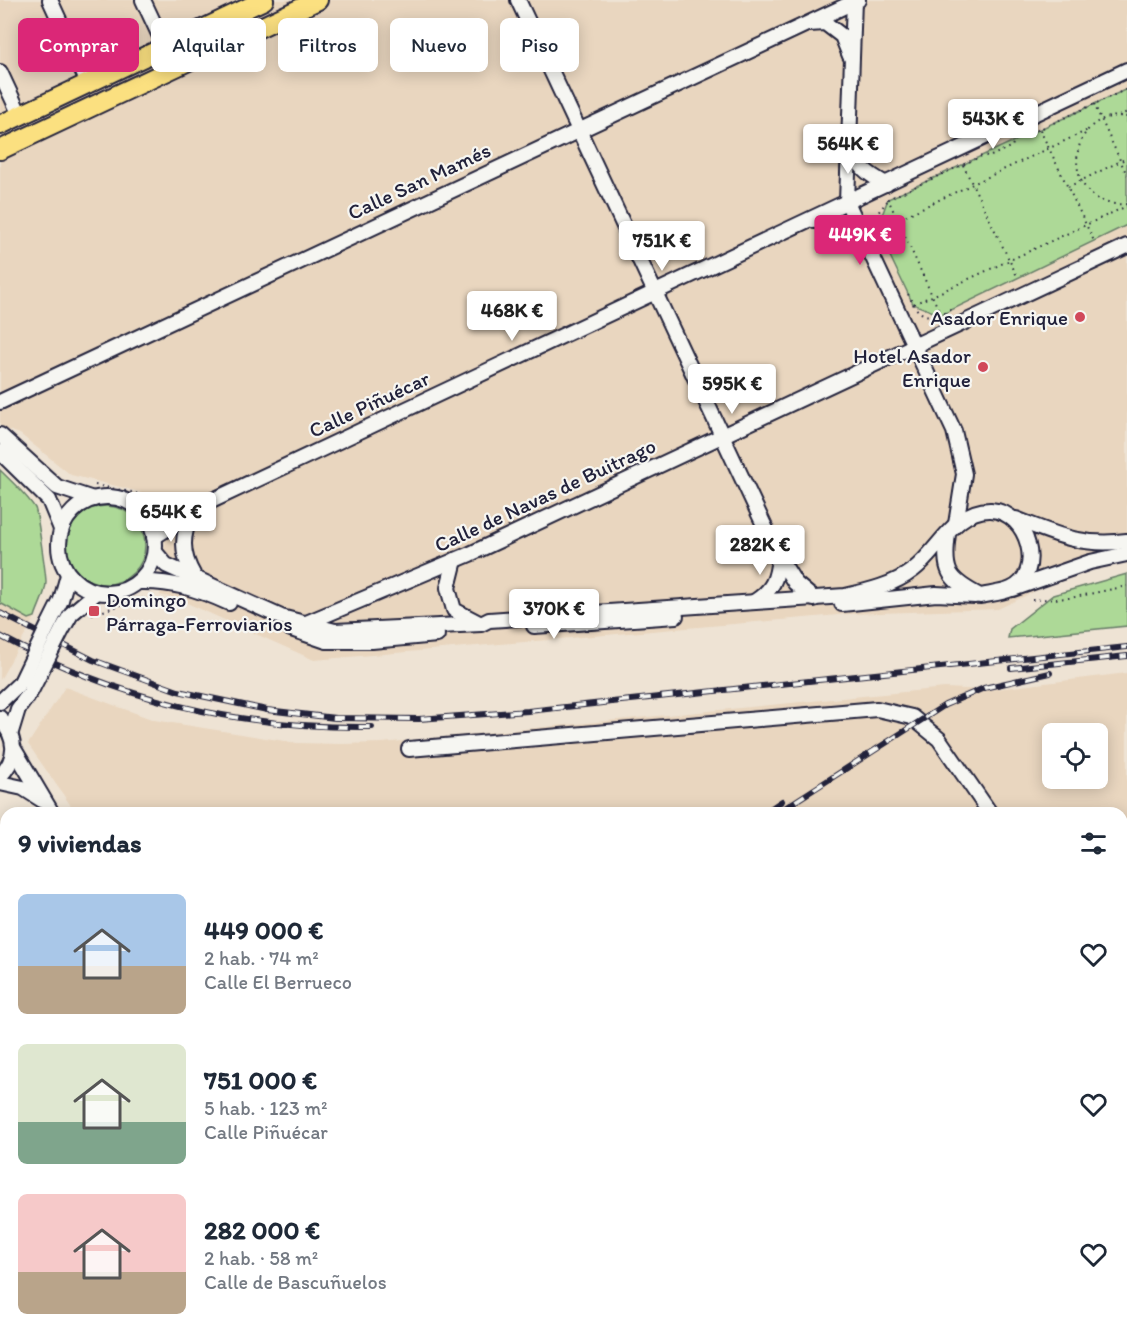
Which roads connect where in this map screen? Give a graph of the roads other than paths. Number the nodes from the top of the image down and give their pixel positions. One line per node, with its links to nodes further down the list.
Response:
1 (50, 0): 15 (street)
2 (143, 0): 8 (street)
3 (264, 0): 7 (main road)
4 (318, 0): 20 (main road)
5 (518, 0): 18 (street)
6 (855, 1): 10 (street, Calle San Mamés); 12 (street)
7 (234, 6): 9 (main road)
8 (151, 18)
9 (214, 18)
10 (804, 25): 12 (street); 18 (street, Calle San Mamés)
11 (151, 54): 15 (main road)
12 (852, 60): 19 (street)
13 (1127, 70): 21 (street, Calle Piñuécar)
14 (0, 72): 16 (street)
15 (88, 83): 16 (main road)
16 (20, 116): 17 (main road)
17 (0, 125)
18 (579, 129): 26 (street); 28 (street, Calle San Mamés)
19 (850, 136): 21 (street); 22 (street)
20 (0, 150)
21 (886, 184): 22 (street, Calle Piñuécar)
22 (847, 202): 23 (street, Calle Piñuécar); 24 (street)
23 (802, 224): 24 (street, Calle Piñuécar); 26 (street, Calle Piñuécar)
24 (859, 229): 27 (street)
25 (1127, 246): 27 (street, Calle de Navas de Buitrago)
26 (654, 292): 30 (street); 34 (street, Calle Piñuécar)
27 (913, 346): 30 (street, Calle de Navas de Buitrago); 37 (street)
28 (0, 402)
29 (0, 435): 32 (street)
30 (722, 437): 41 (street); 42 (street, Calle de Navas de Buitrago)
31 (0, 452): 36 (street)
32 (93, 499): 33 (street); 36 (street)
33 (142, 503): 34 (street); 39 (street)
34 (192, 511): 39 (street, Calle Piñuécar); 44 (street)
35 (1011, 517): 37 (street); 38 (street); 46 (street)
36 (61, 529): 43 (street)
37 (952, 529): 48 (street); 49 (street)
38 (1127, 541)
39 (155, 544): 44 (street); 45 (street)
40 (1127, 554): 46 (street)
41 (779, 557): 49 (street); 50 (street)
42 (455, 560): 51 (street, Calle de Navas de Buitrago); 52 (street)
43 (68, 575): 47 (street); 53 (street, bridge)
44 (194, 576): 51 (street)
45 (139, 582): 47 (street); 48 (street)
46 (1013, 589): 48 (street)
47 (96, 593): 53 (street, bridge)
48 (980, 596)
49 (814, 599): 50 (street)
50 (753, 603): 52 (street)
51 (304, 624): 52 (street)
52 (481, 624)
53 (26, 686): 54 (street); 56 (street)
54 (0, 702)
55 (0, 718): 56 (street)
56 (11, 732): 57 (street)
57 (14, 749): 59 (street); 61 (street)
58 (409, 749): 62 (street)
59 (0, 776)
60 (0, 783): 61 (street)
61 (49, 807)
62 (986, 807)

